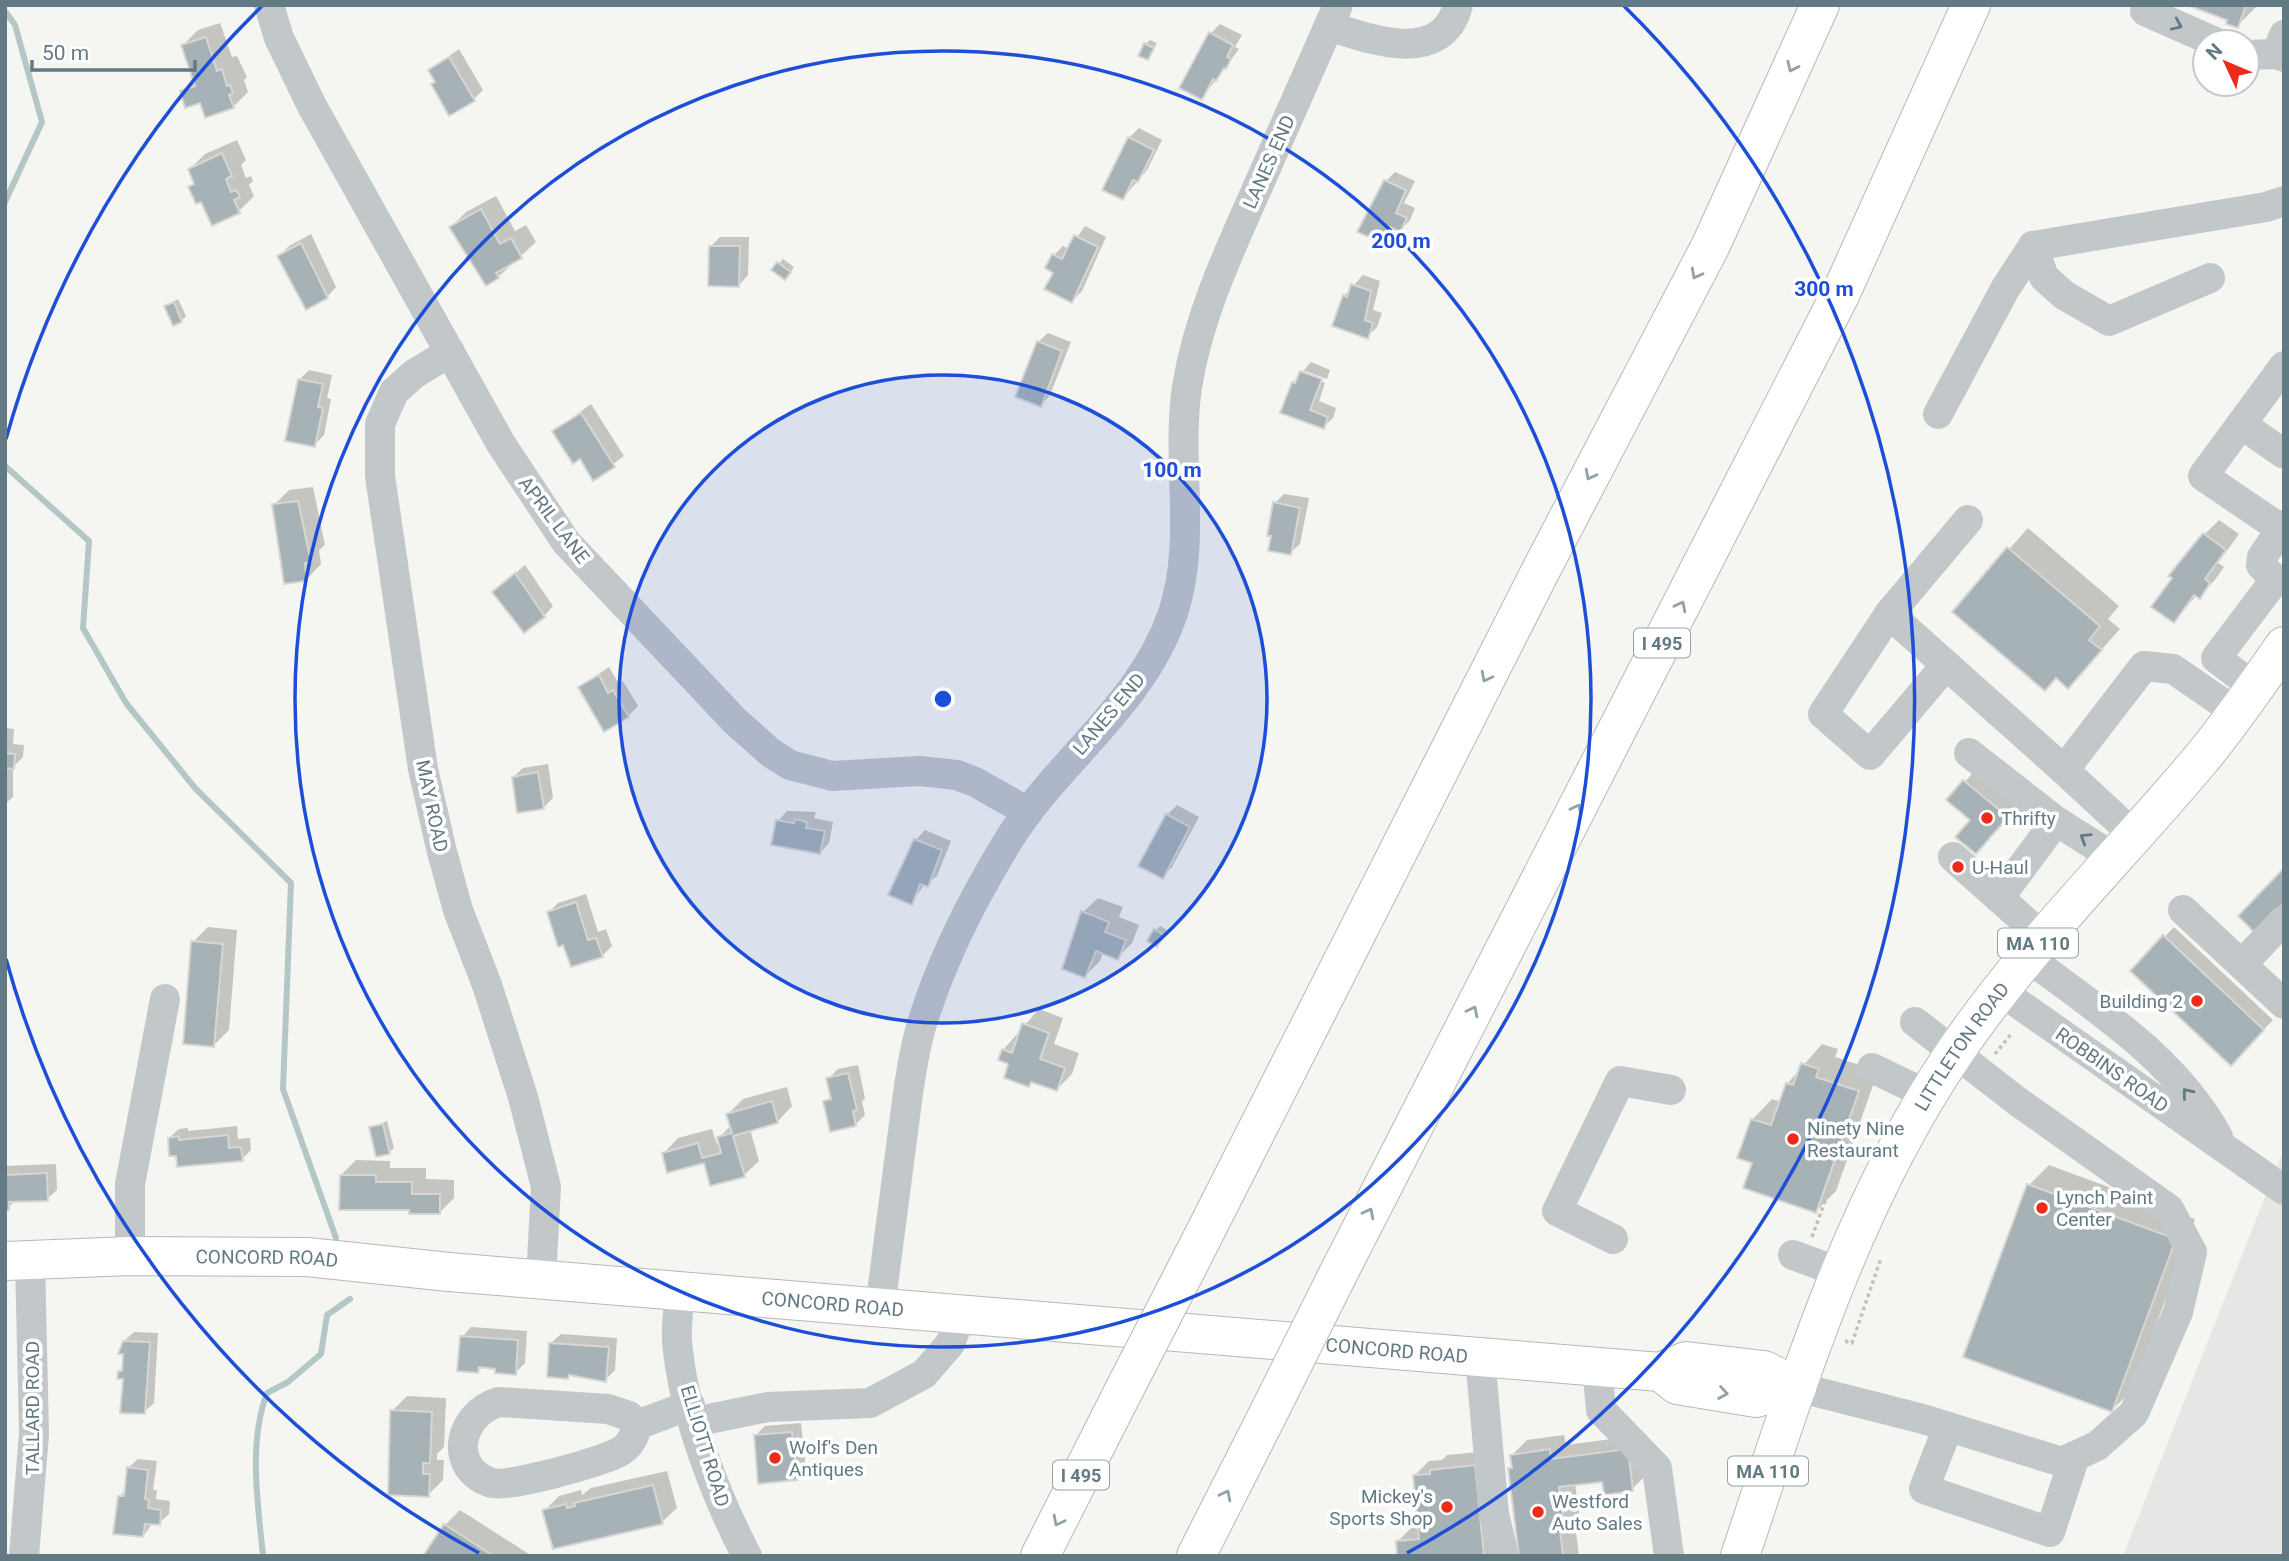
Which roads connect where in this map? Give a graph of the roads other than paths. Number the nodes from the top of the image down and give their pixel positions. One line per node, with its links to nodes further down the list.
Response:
1 (270, 5): 11 (street, APRIL LANE)
2 (1458, 5): 6 (street, LANES END)
3 (1820, 5): 59 (main road, I 495, one-way to 59, bridge)
4 (1971, 5): 60 (main road, I 495, one-way to 4, bridge)
5 (2147, 5): 7 (street, one-way to 7)
6 (1333, 16): 24 (street, LANES END)
7 (2191, 31)
8 (2284, 201): 9 (street)
9 (2033, 246): 10 (street); 13 (street)
10 (2210, 278)
11 (450, 352): 24 (street, APRIL LANE); 46 (street, MAY ROAD)
12 (2284, 366): 14 (street)
13 (1938, 414)
14 (2241, 424): 15 (street); 17 (street)
15 (2284, 454)
16 (1968, 520): 18 (street)
17 (2283, 527): 21 (street)
18 (1889, 614): 20 (street); 20 (street)
19 (2284, 646): 21 (main road, LITTLETON ROAD / MA 110)
20 (1946, 665): 23 (street)
21 (2246, 700): 23 (street); 26 (main road, LITTLETON ROAD / MA 110)
22 (1969, 753): 25 (street)
23 (2064, 770): 26 (street)
24 (1028, 812): 48 (street, LANES END)
25 (2056, 821): 26 (street, one-way to 25); 28 (street)
26 (2123, 846): 31 (main road, LITTLETON ROAD / MA 110)
27 (1953, 857): 28 (street, ROBBINS ROAD)
28 (1999, 898): 31 (street, ROBBINS ROAD)
29 (2183, 910): 32 (street)
30 (2284, 920): 32 (street)
31 (2035, 946): 33 (main road, LITTLETON ROAD / MA 110); 41 (street, ROBBINS ROAD, one-way to 31)
32 (2242, 964): 35 (street)
33 (1999, 990): 37 (main road, LITTLETON ROAD / MA 110); 41 (street, ROBBINS ROAD)
34 (165, 999): 44 (street)
35 (2284, 1004)
36 (1915, 1022): 37 (street)
37 (1967, 1062): 40 (main road, LITTLETON ROAD / MA 110); 56 (street)
38 (1872, 1068): 40 (street)
39 (1671, 1090): 43 (street)
40 (1928, 1095): 52 (main road, LITTLETON ROAD / MA 110)
41 (2225, 1150): 42 (street, ROBBINS ROAD)
42 (2284, 1190)
43 (1613, 1239)
44 (130, 1256): 45 (main road, CONCORD ROAD); 46 (main road, CONCORD ROAD)
45 (18, 1261): 57 (street, TALLARD ROAD)
46 (541, 1279): 47 (main road, CONCORD ROAD)
47 (680, 1291): 48 (main road, CONCORD ROAD); 53 (street, ELLIOTT ROAD)
48 (880, 1308): 49 (main road, CONCORD ROAD)
49 (961, 1315): 50 (main road, CONCORD ROAD); 53 (street)
50 (1480, 1357): 51 (main road, CONCORD ROAD); 61 (street)
51 (1597, 1366): 52 (main road, CONCORD ROAD); 62 (street)
52 (1797, 1387): 55 (street); 63 (main road, LITTLETON ROAD / MA 110)
53 (692, 1413): 54 (street); 58 (street, ELLIOTT ROAD)
54 (636, 1425): 54 (street)
55 (1948, 1427): 56 (street); 56 (street)
56 (2075, 1456)
57 (24, 1556)
58 (747, 1556)
59 (1040, 1556)
60 (1196, 1556)
61 (1504, 1556)
62 (1670, 1556)
63 (1740, 1556)

